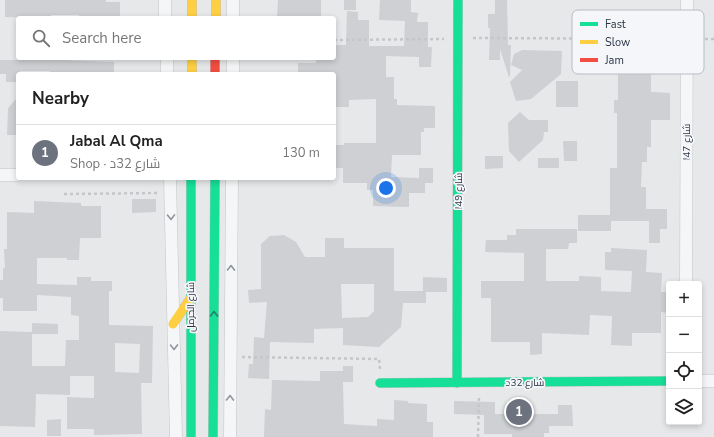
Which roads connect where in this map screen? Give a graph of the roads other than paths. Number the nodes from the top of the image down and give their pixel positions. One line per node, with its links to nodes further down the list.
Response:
1 (165, 0): 6 (street)
2 (192, 0): 7 (street)
3 (216, 0): 8 (street)
4 (233, 0): 9 (street)
5 (458, 0): 32 (street, شارع 49ا)
6 (166, 16)
7 (192, 16)
8 (216, 16)
9 (233, 16)
10 (166, 60): 14 (street)
11 (192, 60): 15 (street)
12 (215, 60): 16 (street)
13 (233, 60): 17 (street)
14 (167, 72)
15 (192, 72)
16 (215, 72)
17 (233, 72)
18 (687, 74): 25 (street, شارع 47ا)
19 (0, 175): 20 (street)
20 (16, 175)
21 (170, 180): 27 (street, one-way to 27)
22 (191, 180): 26 (street, شارع الحرمل)
23 (215, 180): 35 (street, one-way to 23)
24 (232, 180): 36 (street, one-way to 24)
25 (686, 281)
26 (190, 299): 27 (street); 34 (street, شارع الحرمل)
27 (173, 324): 33 (street, one-way to 33)
28 (666, 381): 32 (street, شارع 32د)
29 (702, 381): 30 (street)
30 (714, 381)
31 (380, 383): 32 (street, شارع 32د)
32 (457, 383)
33 (176, 437)
34 (191, 437)
35 (213, 437)
36 (230, 437)

